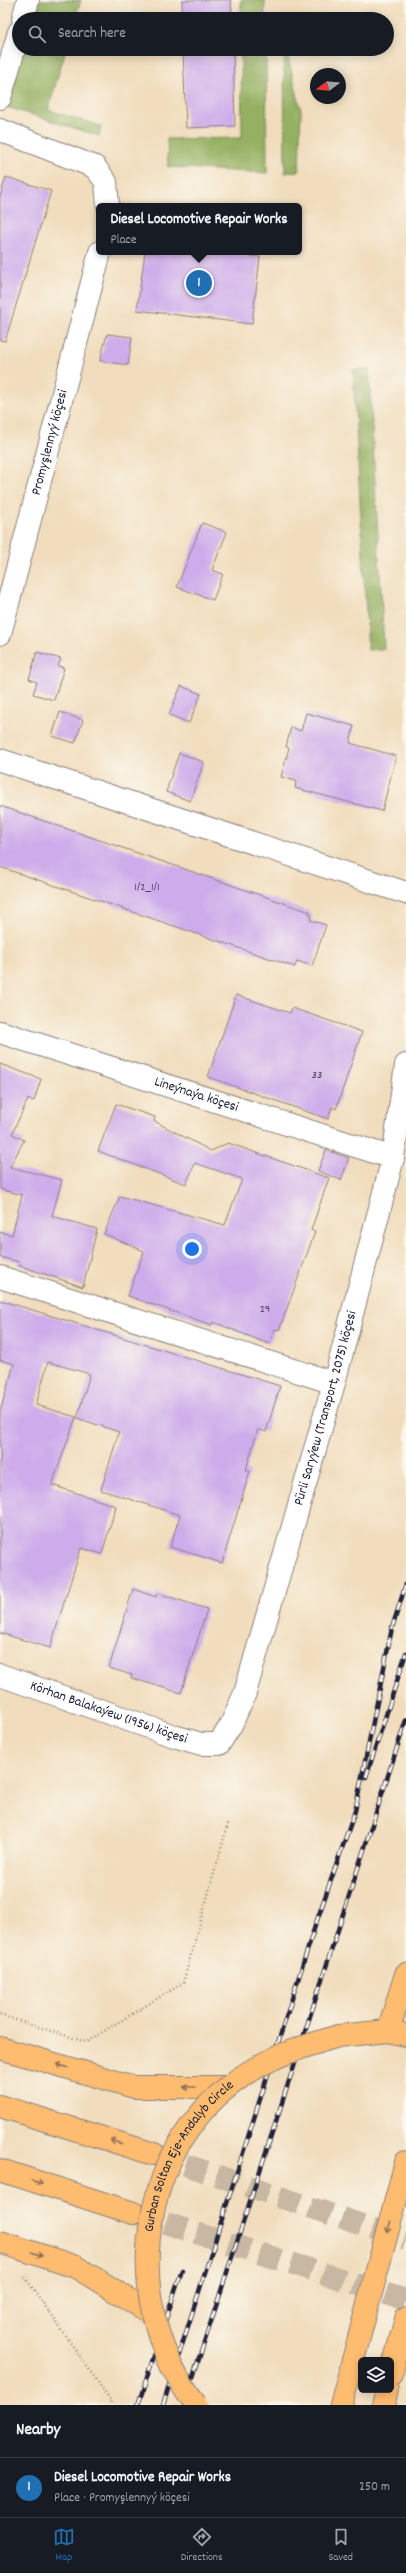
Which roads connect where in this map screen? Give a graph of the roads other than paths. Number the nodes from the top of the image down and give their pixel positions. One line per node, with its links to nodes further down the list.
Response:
1 (28, 0): 2 (street)
2 (25, 12)
3 (12, 56): 4 (street)
4 (0, 98)
5 (0, 130): 6 (street)
6 (108, 203)
7 (99, 255): 8 (street, Promyşlennyý köçesi)
8 (0, 634)
9 (0, 760): 10 (street)
10 (406, 893)
11 (0, 1032): 13 (street, Lineýnaýa köçesi)
12 (406, 1064): 13 (street, Pürli Saryýew (Transport, 2075) köçesi)
13 (393, 1158): 15 (street, Pürli Saryýew (Transport, 2075) köçesi)
14 (0, 1277): 15 (street)
15 (334, 1383): 17 (street, Pürli Saryýew (Transport, 2075) köçesi)
16 (0, 1675): 17 (street, Körhan Balakaýew (1956) köçesi)
17 (219, 1744)
18 (406, 1974): 19 (main road)
19 (397, 2033): 21 (main road, Gurban Soltan Eje-Andalyb Circle, bridge)
20 (0, 2048): 21 (main road, one-way to 20)
21 (228, 2087): 28 (main road, Gurban Soltan Eje-Andalyb Circle, bridge)
22 (0, 2106): 23 (main road, one-way to 22)
23 (154, 2154)
24 (406, 2162): 33 (main road, one-way to 33)
25 (0, 2170): 26 (main road, one-way to 26)
26 (133, 2213)
27 (0, 2242): 28 (main road, one-way to 28)
28 (151, 2313): 32 (main road, Gurban Soltan Eje-Andalyb Circle, bridge)
29 (406, 2319): 30 (main road)
30 (394, 2363)
31 (386, 2393): 34 (main road)
32 (196, 2405)
33 (342, 2405)
34 (383, 2405)

